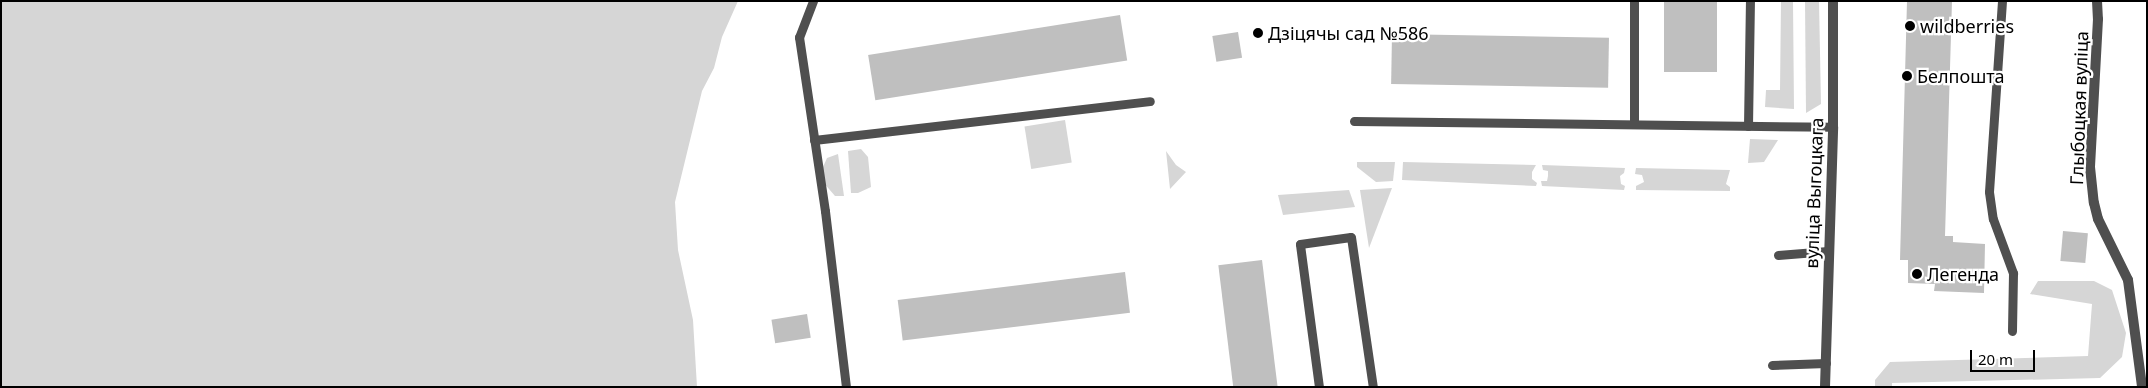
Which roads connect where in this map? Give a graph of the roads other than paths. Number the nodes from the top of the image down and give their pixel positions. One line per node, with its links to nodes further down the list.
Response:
1 (813, 1): 12 (lane)
2 (1634, 1): 9 (lane)
3 (1750, 1): 10 (lane)
4 (1833, 1): 11 (street, вуліца Выгоцкага)
5 (2002, 1): 15 (lane)
6 (2097, 1): 17 (street, Глыбоцкая вуліца)
7 (1150, 101): 12 (lane)
8 (1354, 121): 9 (lane)
9 (1634, 124): 10 (lane)
10 (1748, 126): 11 (lane)
11 (1833, 127): 13 (street, вуліца Выгоцкага)
12 (814, 140): 19 (lane)
13 (1828, 252): 14 (lane); 16 (street, вуліца Выгоцкага)
14 (1778, 255)
15 (2012, 331)
16 (1826, 363): 18 (lane); 22 (street, вуліца Выгоцкага)
17 (2143, 364): 23 (street, Глыбоцкая вуліца)
18 (1772, 365)
19 (846, 387)
20 (1319, 387): 21 (lane)
21 (1373, 387)
22 (1825, 387)
23 (2142, 387)

